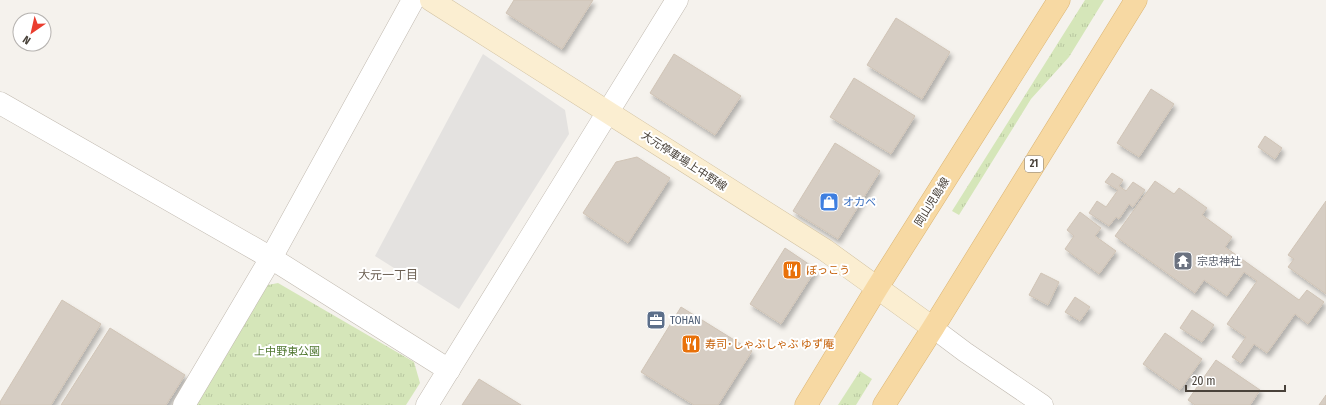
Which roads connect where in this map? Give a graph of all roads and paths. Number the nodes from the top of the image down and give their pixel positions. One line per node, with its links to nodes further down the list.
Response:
1 (413, 0): 8 (street)
2 (431, 0): 7 (main road, 大元停車場上中野線)
3 (677, 0): 7 (street)
4 (1059, 0): 9 (main road, 岡山児島線)
5 (1136, 0): 10 (main road, 21)
6 (0, 103): 8 (street)
7 (608, 113): 9 (main road, 大元停車場上中野線); 11 (street)
8 (271, 258): 11 (street); 12 (street)
9 (877, 288): 10 (main road, 大元停車場上中野線); 14 (main road, 岡山児島線)
10 (933, 328): 15 (main road, 21); 16 (lane)
11 (449, 370): 13 (street)
12 (184, 405)
13 (427, 405)
14 (806, 405)
15 (884, 405)
16 (1043, 405)

